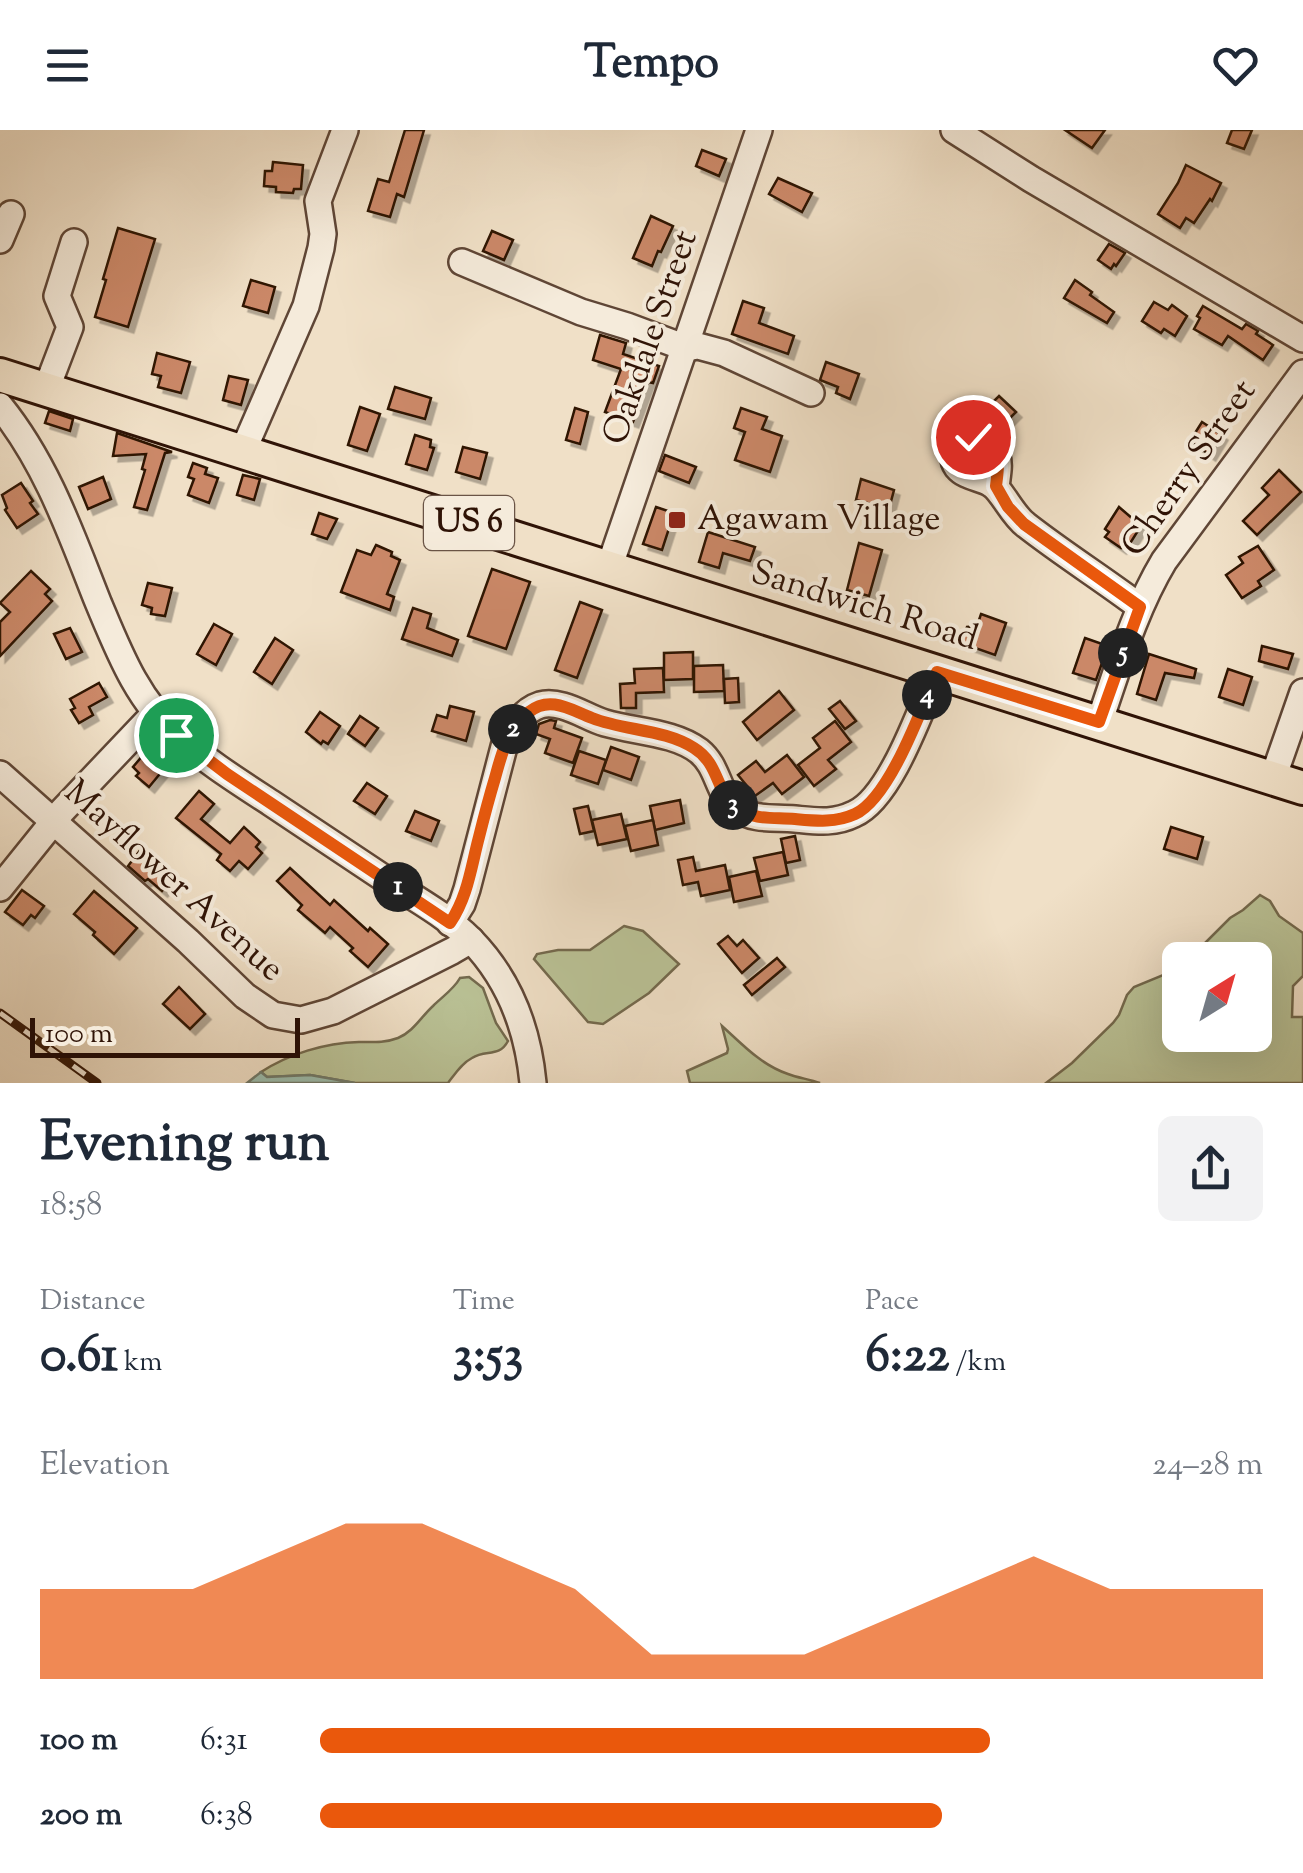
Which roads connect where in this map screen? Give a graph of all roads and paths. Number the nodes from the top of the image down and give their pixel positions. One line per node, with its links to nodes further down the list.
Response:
1 (345, 130): 15 (street)
2 (760, 130): 9 (street, Oakdale Street)
3 (954, 130): 8 (street)
4 (11, 214): 5 (street)
5 (0, 240)
6 (74, 242): 12 (street)
7 (462, 262): 9 (street)
8 (1303, 339)
9 (686, 348): 13 (street); 17 (street, Oakdale Street)
10 (1303, 373): 18 (street, Cherry Street)
11 (0, 374): 12 (main road, Sandwich Road / US 6)
12 (46, 390): 15 (main road, Sandwich Road / US 6)
13 (811, 393)
14 (0, 406): 21 (street)
15 (243, 451): 17 (main road, Sandwich Road / US 6)
16 (996, 486): 18 (street)
17 (609, 568): 19 (main road, Sandwich Road / US 6)
18 (1140, 607): 22 (street, Cherry Street)
19 (937, 672): 22 (main road, Sandwich Road / US 6); 27 (street)
20 (1303, 692): 24 (street)
21 (155, 714): 25 (street); 27 (street)
22 (1099, 722): 24 (main road, Sandwich Road / US 6)
23 (0, 774): 25 (street, Mayflower Avenue)
24 (1288, 783)
25 (53, 821): 26 (street); 28 (street, Mayflower Avenue)
26 (0, 888)
27 (450, 923): 28 (street)
28 (471, 940): 29 (street)
29 (533, 1083)

